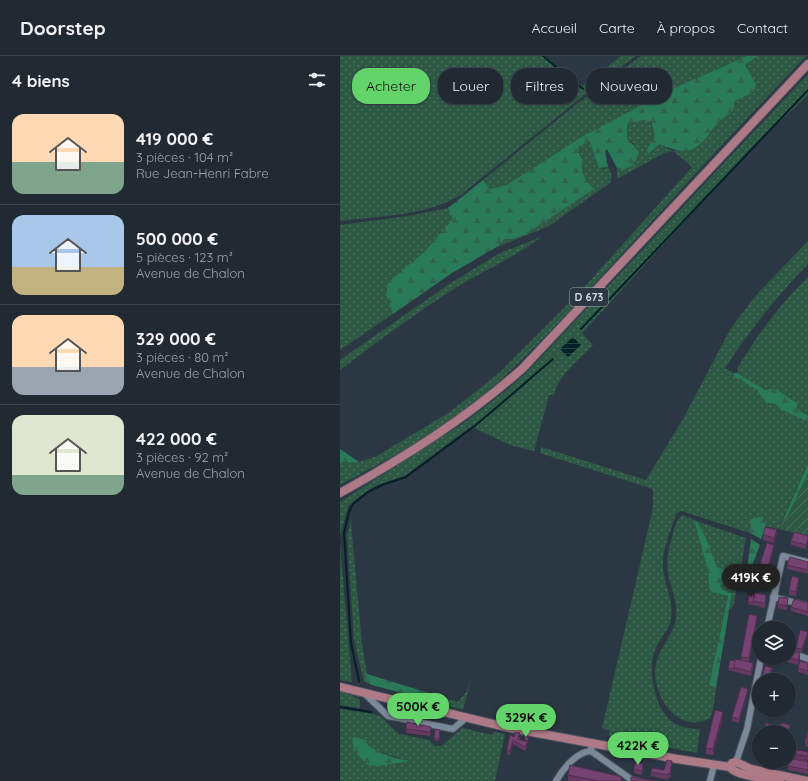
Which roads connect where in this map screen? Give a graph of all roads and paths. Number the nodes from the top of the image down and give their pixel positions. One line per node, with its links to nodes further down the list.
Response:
1 (808, 64): 2 (main road, D 673)
2 (340, 493)
3 (808, 562): 4 (street)
4 (773, 597): 5 (street); 6 (street)
5 (808, 606)
6 (768, 621)
7 (796, 655): 8 (street)
8 (808, 659)
9 (760, 665): 15 (street)
10 (340, 687): 11 (main road)
11 (362, 691): 12 (main road); 12 (street)
12 (466, 718): 13 (main road)
13 (592, 747): 14 (main road); 16 (street); 17 (street)
14 (714, 765): 15 (main road); 18 (street)
15 (735, 766): 19 (main road); 20 (main road)
16 (556, 781)
17 (638, 781)
18 (711, 781)
19 (780, 781)
20 (798, 781): 21 (main road)
21 (807, 781)

